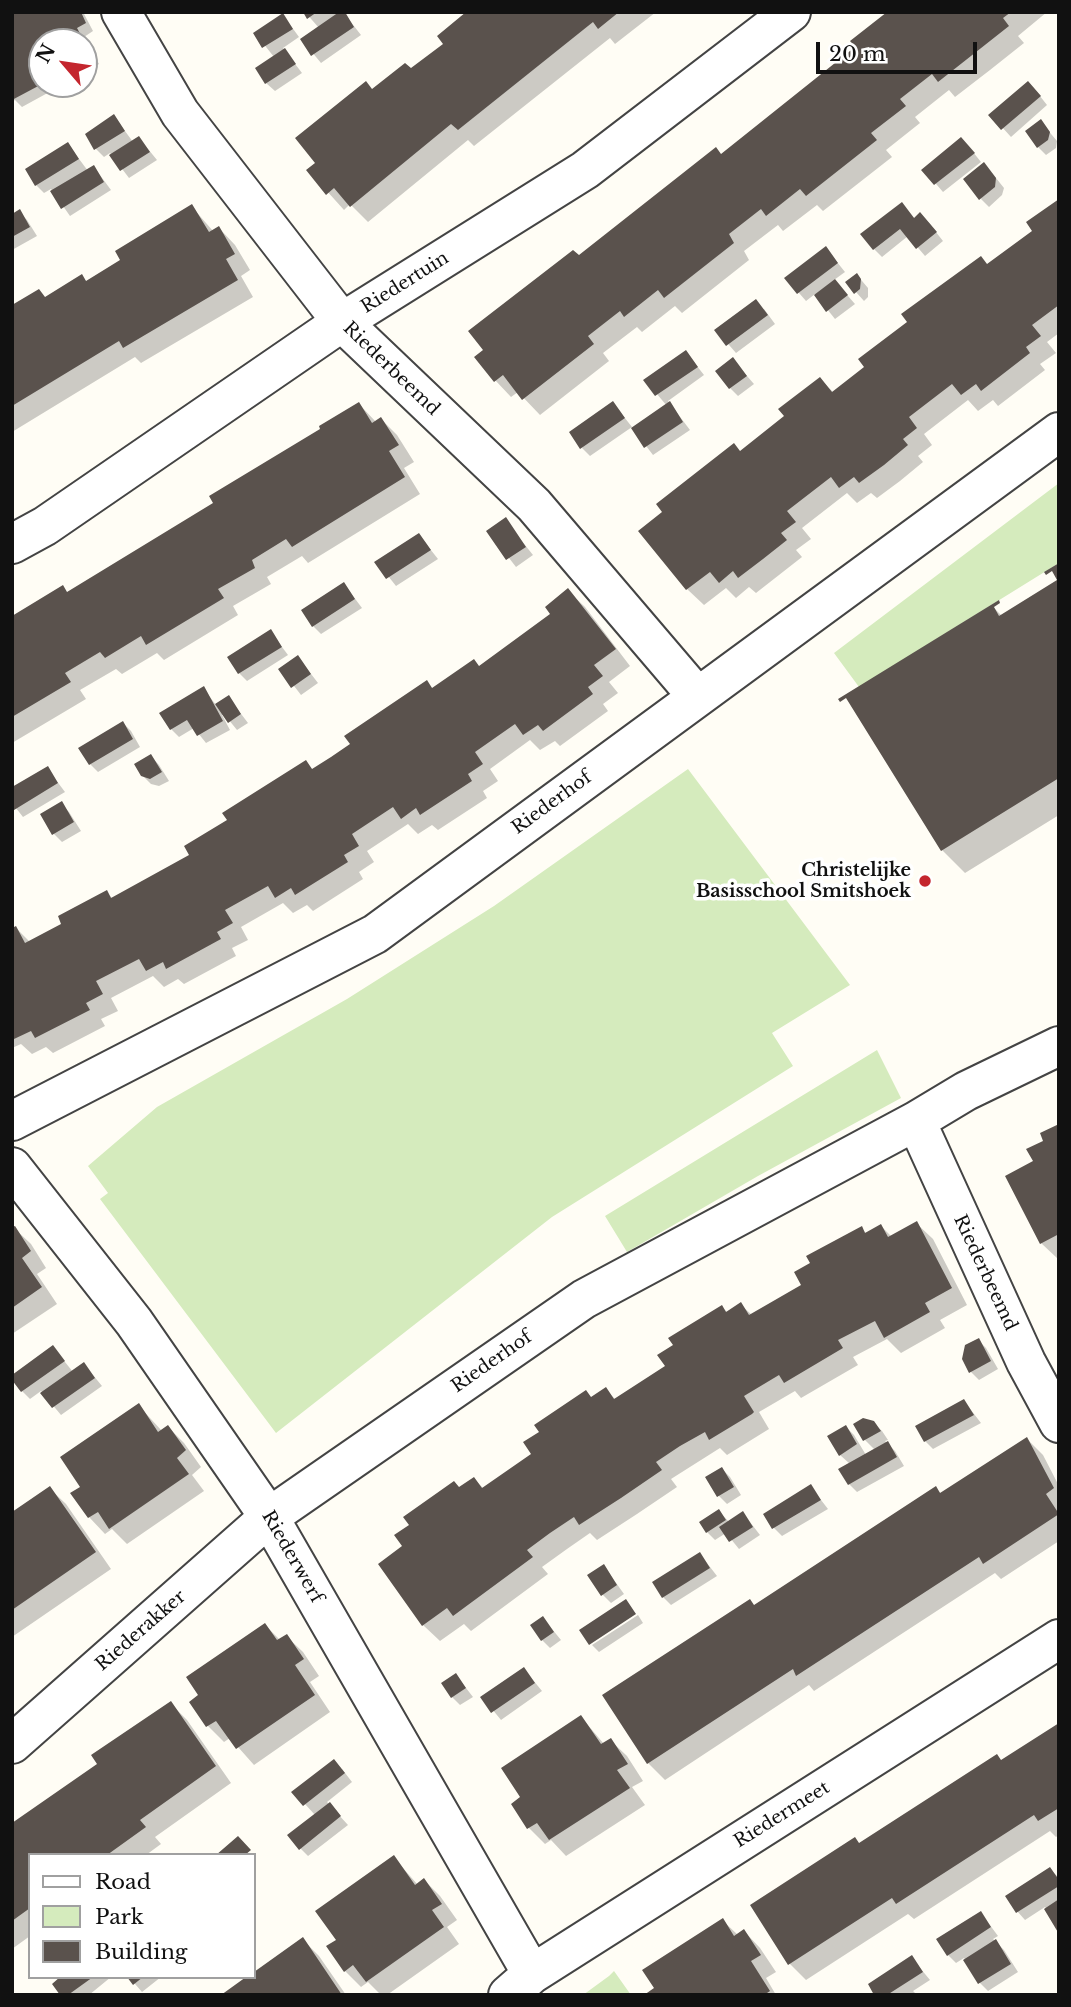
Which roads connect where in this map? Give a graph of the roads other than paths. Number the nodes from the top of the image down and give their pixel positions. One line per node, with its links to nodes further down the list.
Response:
1 (121, 12): 3 (street, Riederbeemd)
2 (791, 12): 3 (street, Riedertuin)
3 (342, 322): 5 (street, Riedertuin); 6 (street, Riederbeemd)
4 (1059, 432): 6 (street, Riederhof)
5 (12, 544)
6 (697, 696): 8 (street, Riederhof)
7 (1059, 1046): 9 (street, Riederhof)
8 (12, 1121)
9 (916, 1121): 11 (street, Riederbeemd); 12 (street, Riederhof)
10 (12, 1167): 12 (street, Riederwerf)
11 (1059, 1423)
12 (270, 1517): 14 (street, Riederakker); 15 (street, Riederwerf)
13 (1059, 1639): 15 (street, Riedermeet)
14 (12, 1744)
15 (520, 1984)

